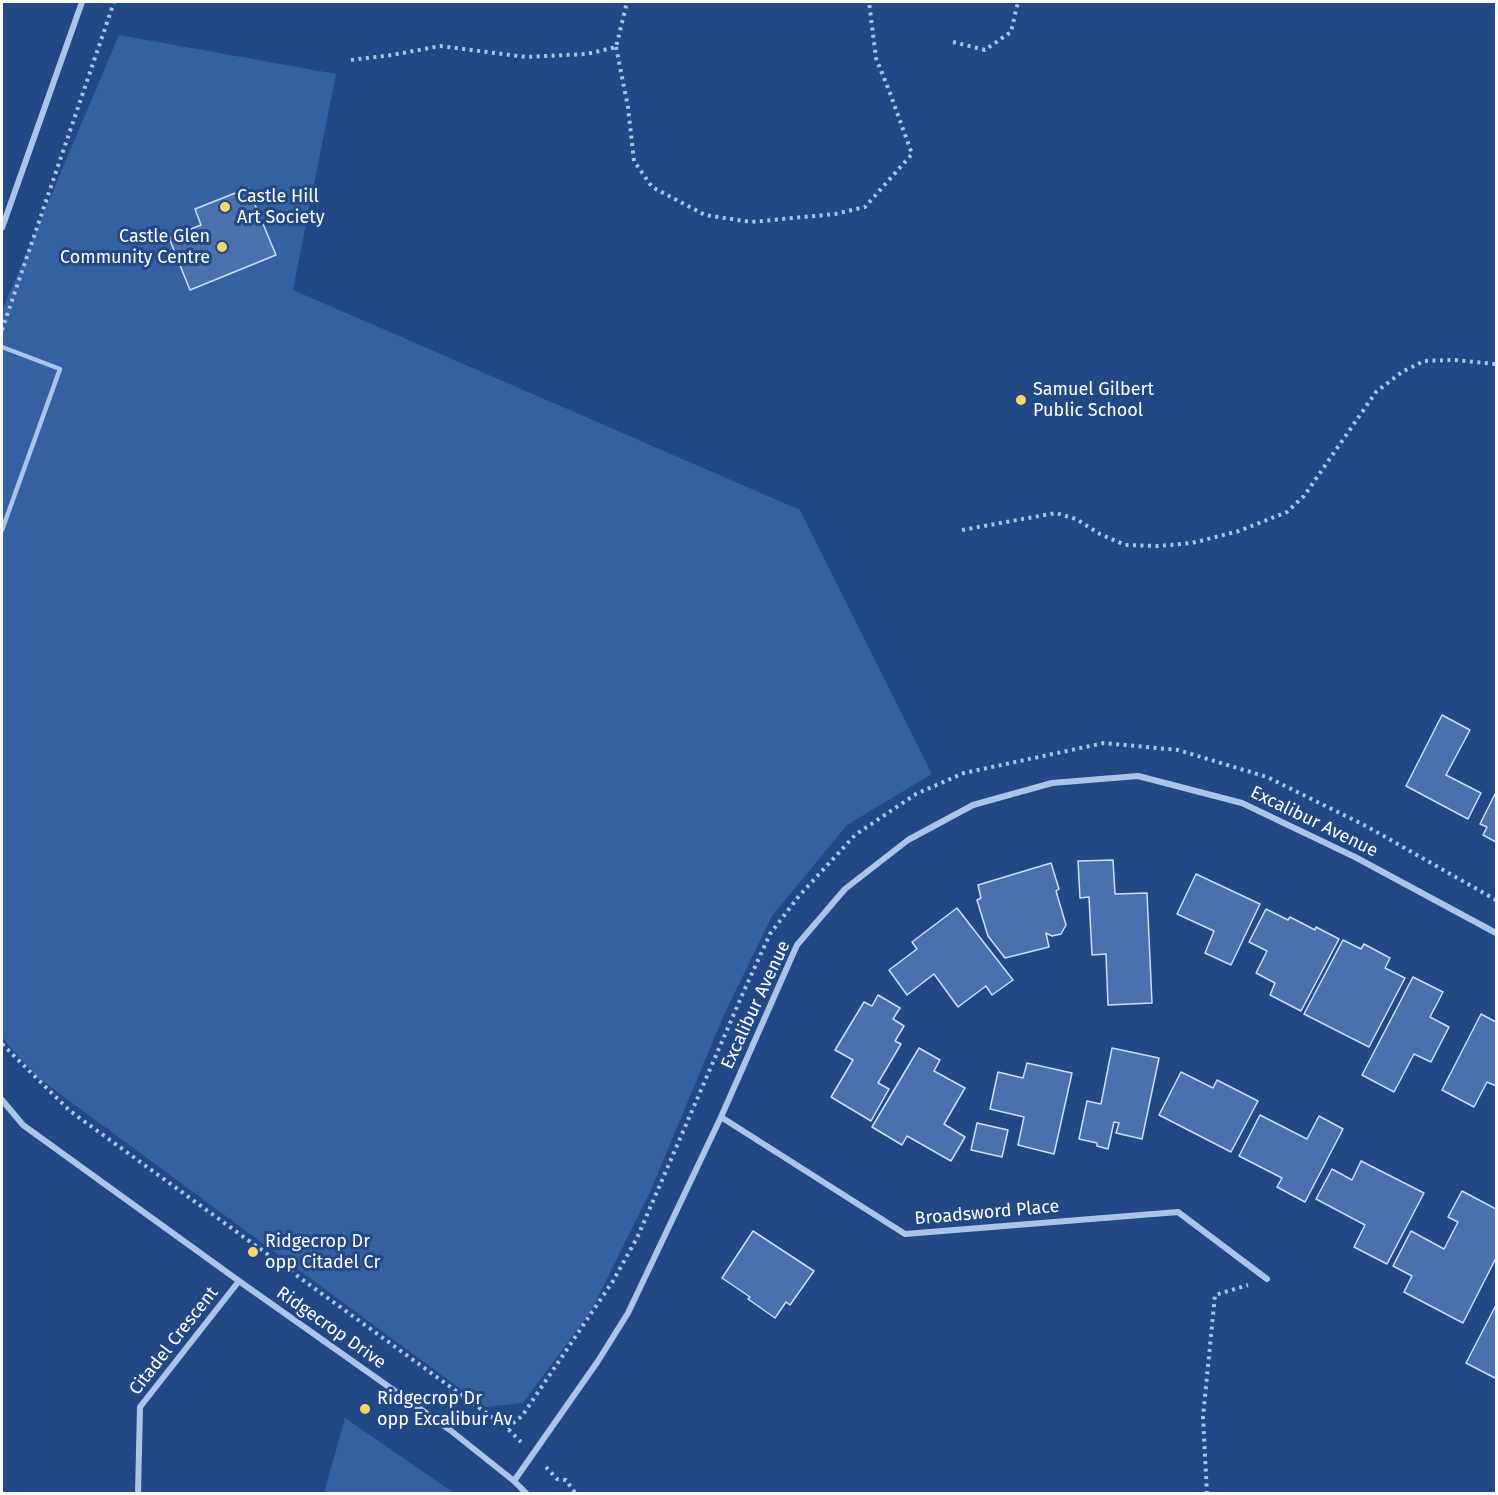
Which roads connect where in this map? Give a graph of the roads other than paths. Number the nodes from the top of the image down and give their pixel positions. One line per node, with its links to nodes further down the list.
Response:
1 (82, 2): 2 (street)
2 (4, 212): 3 (street)
3 (2, 228)
4 (2, 347): 5 (lane)
5 (2, 530)
6 (1497, 933): 8 (street, Excalibur Avenue)
7 (2, 1100): 10 (street, Ridgecrop Drive)
8 (721, 1117): 9 (street, Broadsword Place); 11 (street, Excalibur Avenue)
9 (1267, 1279)
10 (239, 1281): 11 (street, Ridgecrop Drive); 12 (street, Citadel Crescent)
11 (514, 1481): 13 (street, Ridgecrop Drive)
12 (138, 1494)
13 (527, 1494)

